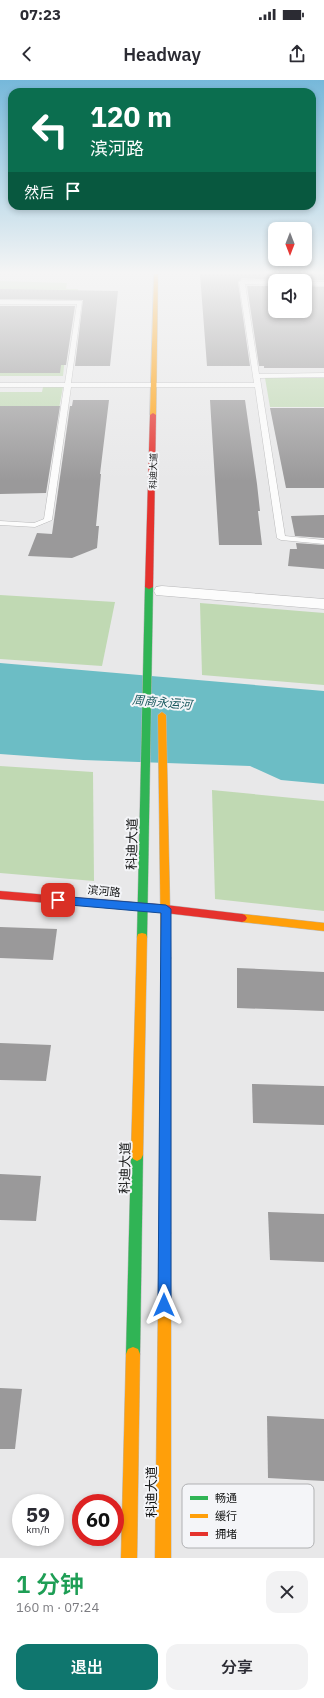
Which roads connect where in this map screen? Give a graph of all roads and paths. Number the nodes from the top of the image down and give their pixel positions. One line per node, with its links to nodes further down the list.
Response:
1 (75, 343): 8 (lane)
2 (158, 343): 10 (main road, 科迪大道)
3 (162, 343): 10 (main road, 科迪大道)
4 (251, 343): 5 (lane)
5 (256, 376): 6 (lane); 9 (lane)
6 (324, 376)
7 (0, 385): 8 (lane)
8 (69, 385): 10 (lane); 11 (lane)
9 (258, 385): 10 (lane); 12 (lane)
10 (160, 388): 17 (main road, 科迪大道)
11 (0, 522)
12 (324, 542)
13 (162, 591): 14 (street)
14 (324, 604)
15 (162, 708): 18 (main road, 科迪大道)
16 (0, 895): 17 (main road, 滨河路)
17 (144, 907): 18 (main road, 滨河路); 20 (main road, 科迪大道)
18 (162, 909): 19 (main road, 滨河路); 21 (main road, 科迪大道)
19 (324, 927)
20 (129, 1558)
21 (163, 1558)

